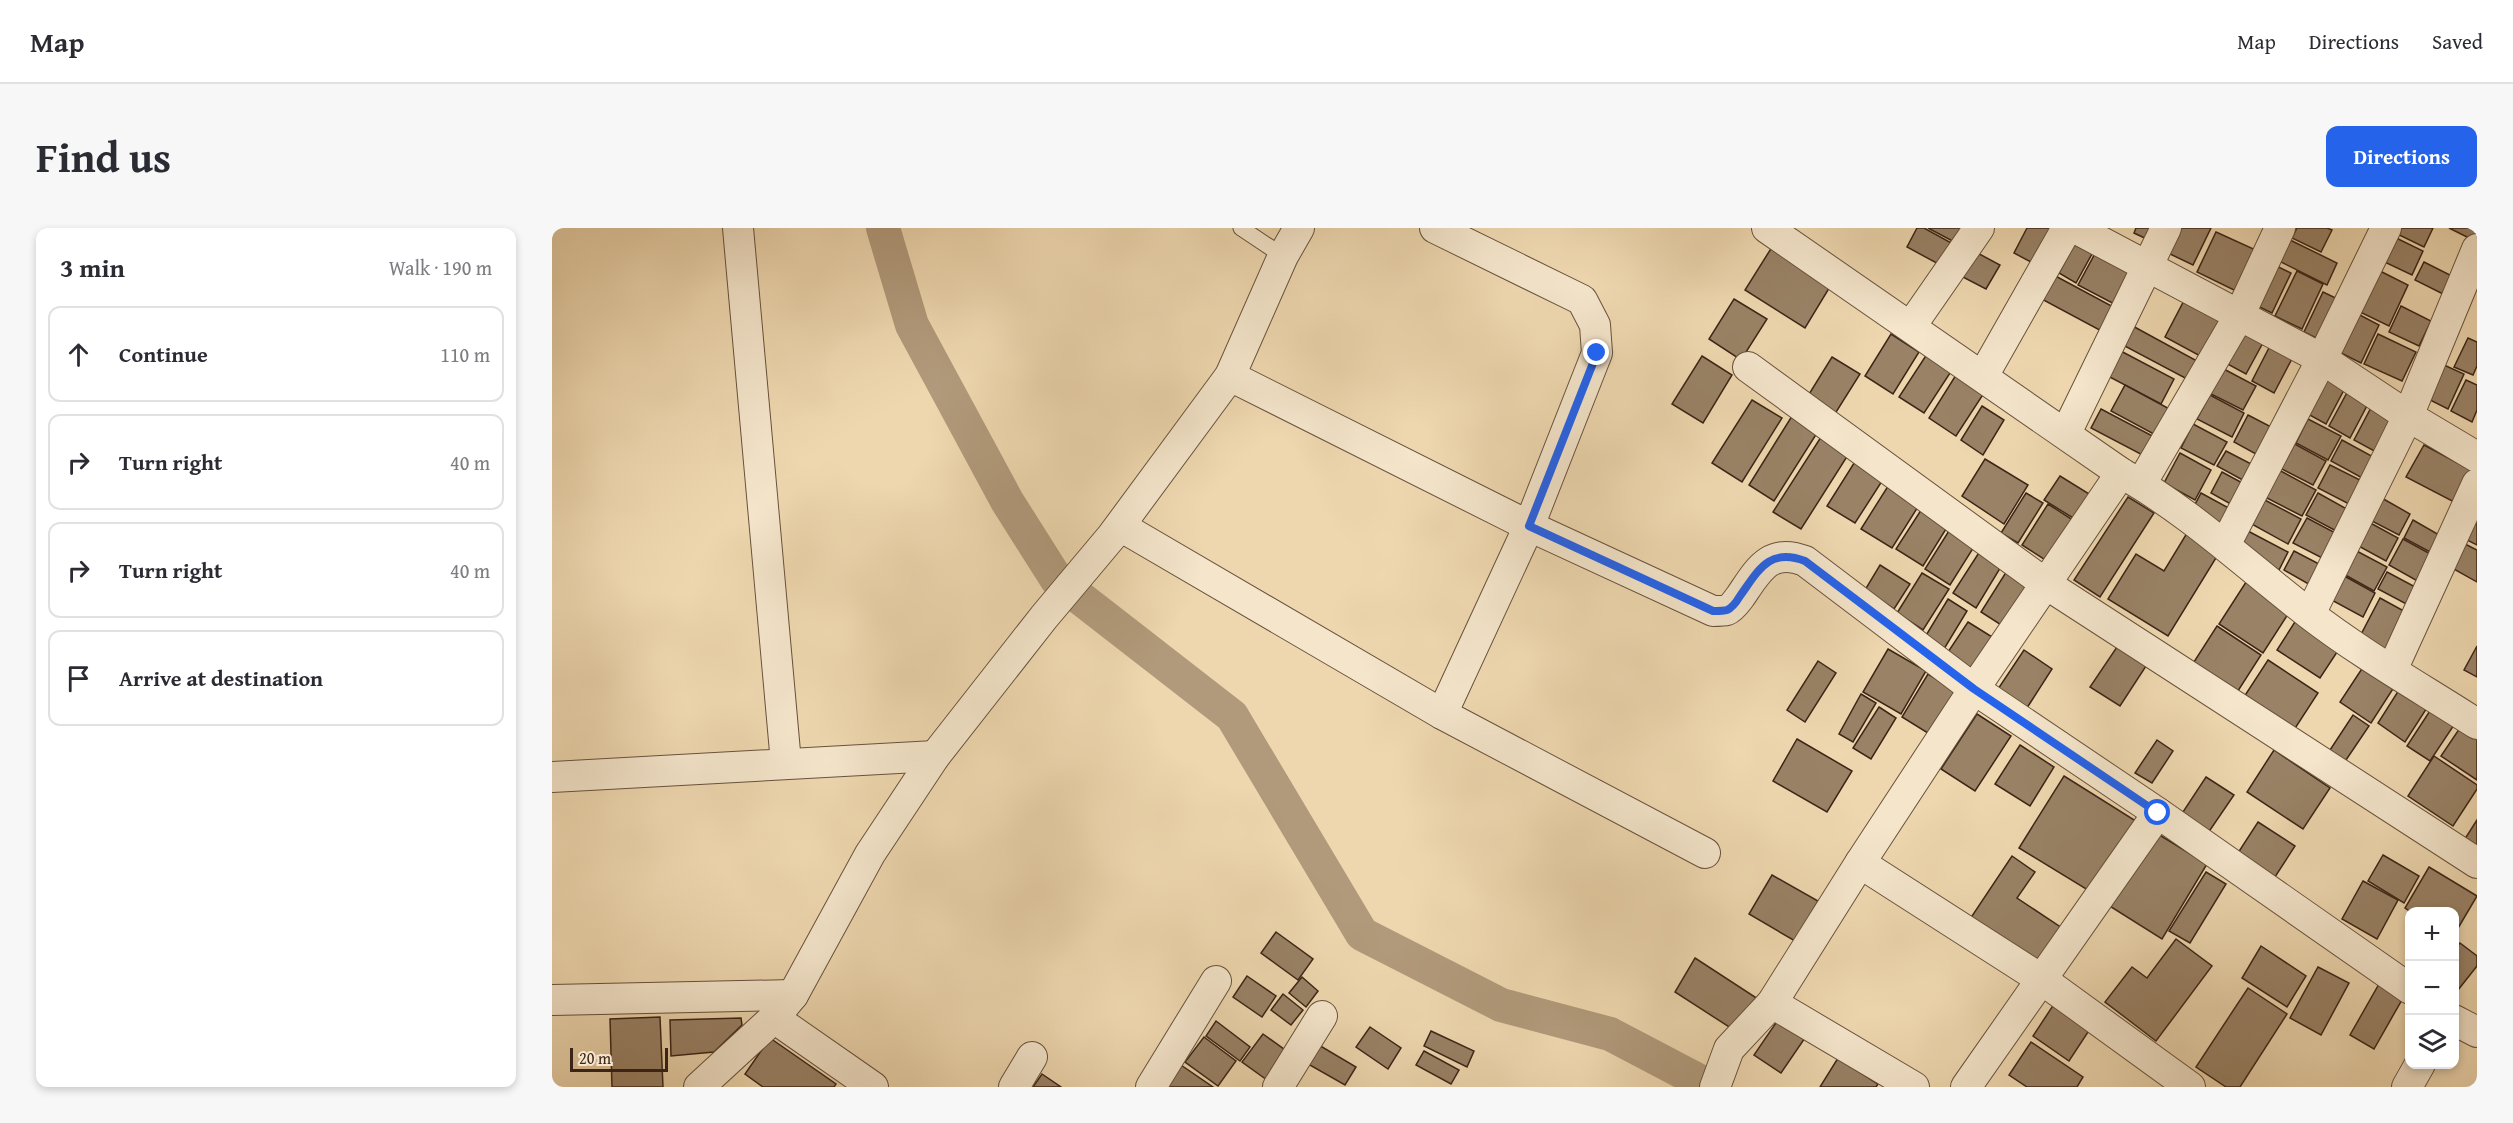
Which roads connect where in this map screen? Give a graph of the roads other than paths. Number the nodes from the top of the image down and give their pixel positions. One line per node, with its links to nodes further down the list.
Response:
1 (738, 228): 36 (street)
2 (1241, 228): 13 (lane)
3 (1299, 228): 13 (street)
4 (1435, 228): 26 (street)
5 (1767, 228): 16 (street)
6 (1979, 228): 16 (street)
7 (2067, 228): 20 (street)
8 (2075, 228): 14 (street)
9 (2166, 228): 14 (street)
10 (2280, 228): 15 (street)
11 (2386, 228): 17 (street)
12 (2477, 249): 21 (street)
13 (1283, 256): 19 (street)
14 (2148, 266): 15 (street); 22 (street)
15 (2240, 316): 17 (street); 24 (street)
16 (1911, 326): 20 (street)
17 (2322, 359): 21 (street); 28 (street)
18 (1748, 367): 29 (street)
19 (1230, 376): 26 (street); 27 (street)
20 (1983, 376): 22 (street)
21 (2408, 416): 23 (street); 30 (street)
22 (2066, 433): 24 (street)
23 (2477, 457)
24 (2131, 478): 28 (street); 29 (street)
25 (2477, 484): 31 (street)
26 (1529, 526): 32 (street); 33 (street)
27 (1116, 531): 33 (street); 35 (street)
28 (2225, 545): 30 (street)
29 (2046, 584): 32 (street); 41 (street)
30 (2310, 614): 31 (street)
31 (2392, 670): 34 (street)
32 (1974, 689): 38 (street); 40 (street)
33 (1442, 714): 39 (street)
34 (2477, 724)
35 (935, 756): 36 (street); 45 (street)
36 (786, 763): 37 (street)
37 (552, 777)
38 (2158, 813): 42 (street); 44 (street)
39 (1706, 853)
40 (1860, 863): 42 (street); 47 (street)
41 (2477, 863)
42 (2041, 979): 61 (street); 62 (street)
43 (1216, 981): 57 (street)
44 (2405, 986)
45 (793, 995): 46 (street); 49 (street)
46 (552, 1000)
47 (1772, 1003): 59 (street); 60 (street)
48 (1322, 1016): 58 (street)
49 (774, 1018): 54 (street); 55 (street)
50 (2459, 1023): 51 (street)
51 (2477, 1032)
52 (1032, 1057): 56 (street)
53 (2418, 1069): 63 (street)
54 (699, 1087)
55 (873, 1087)
56 (1014, 1087)
57 (1151, 1087)
58 (1278, 1087)
59 (1715, 1087)
60 (1914, 1087)
61 (1966, 1087)
62 (2190, 1087)
63 (2407, 1087)

